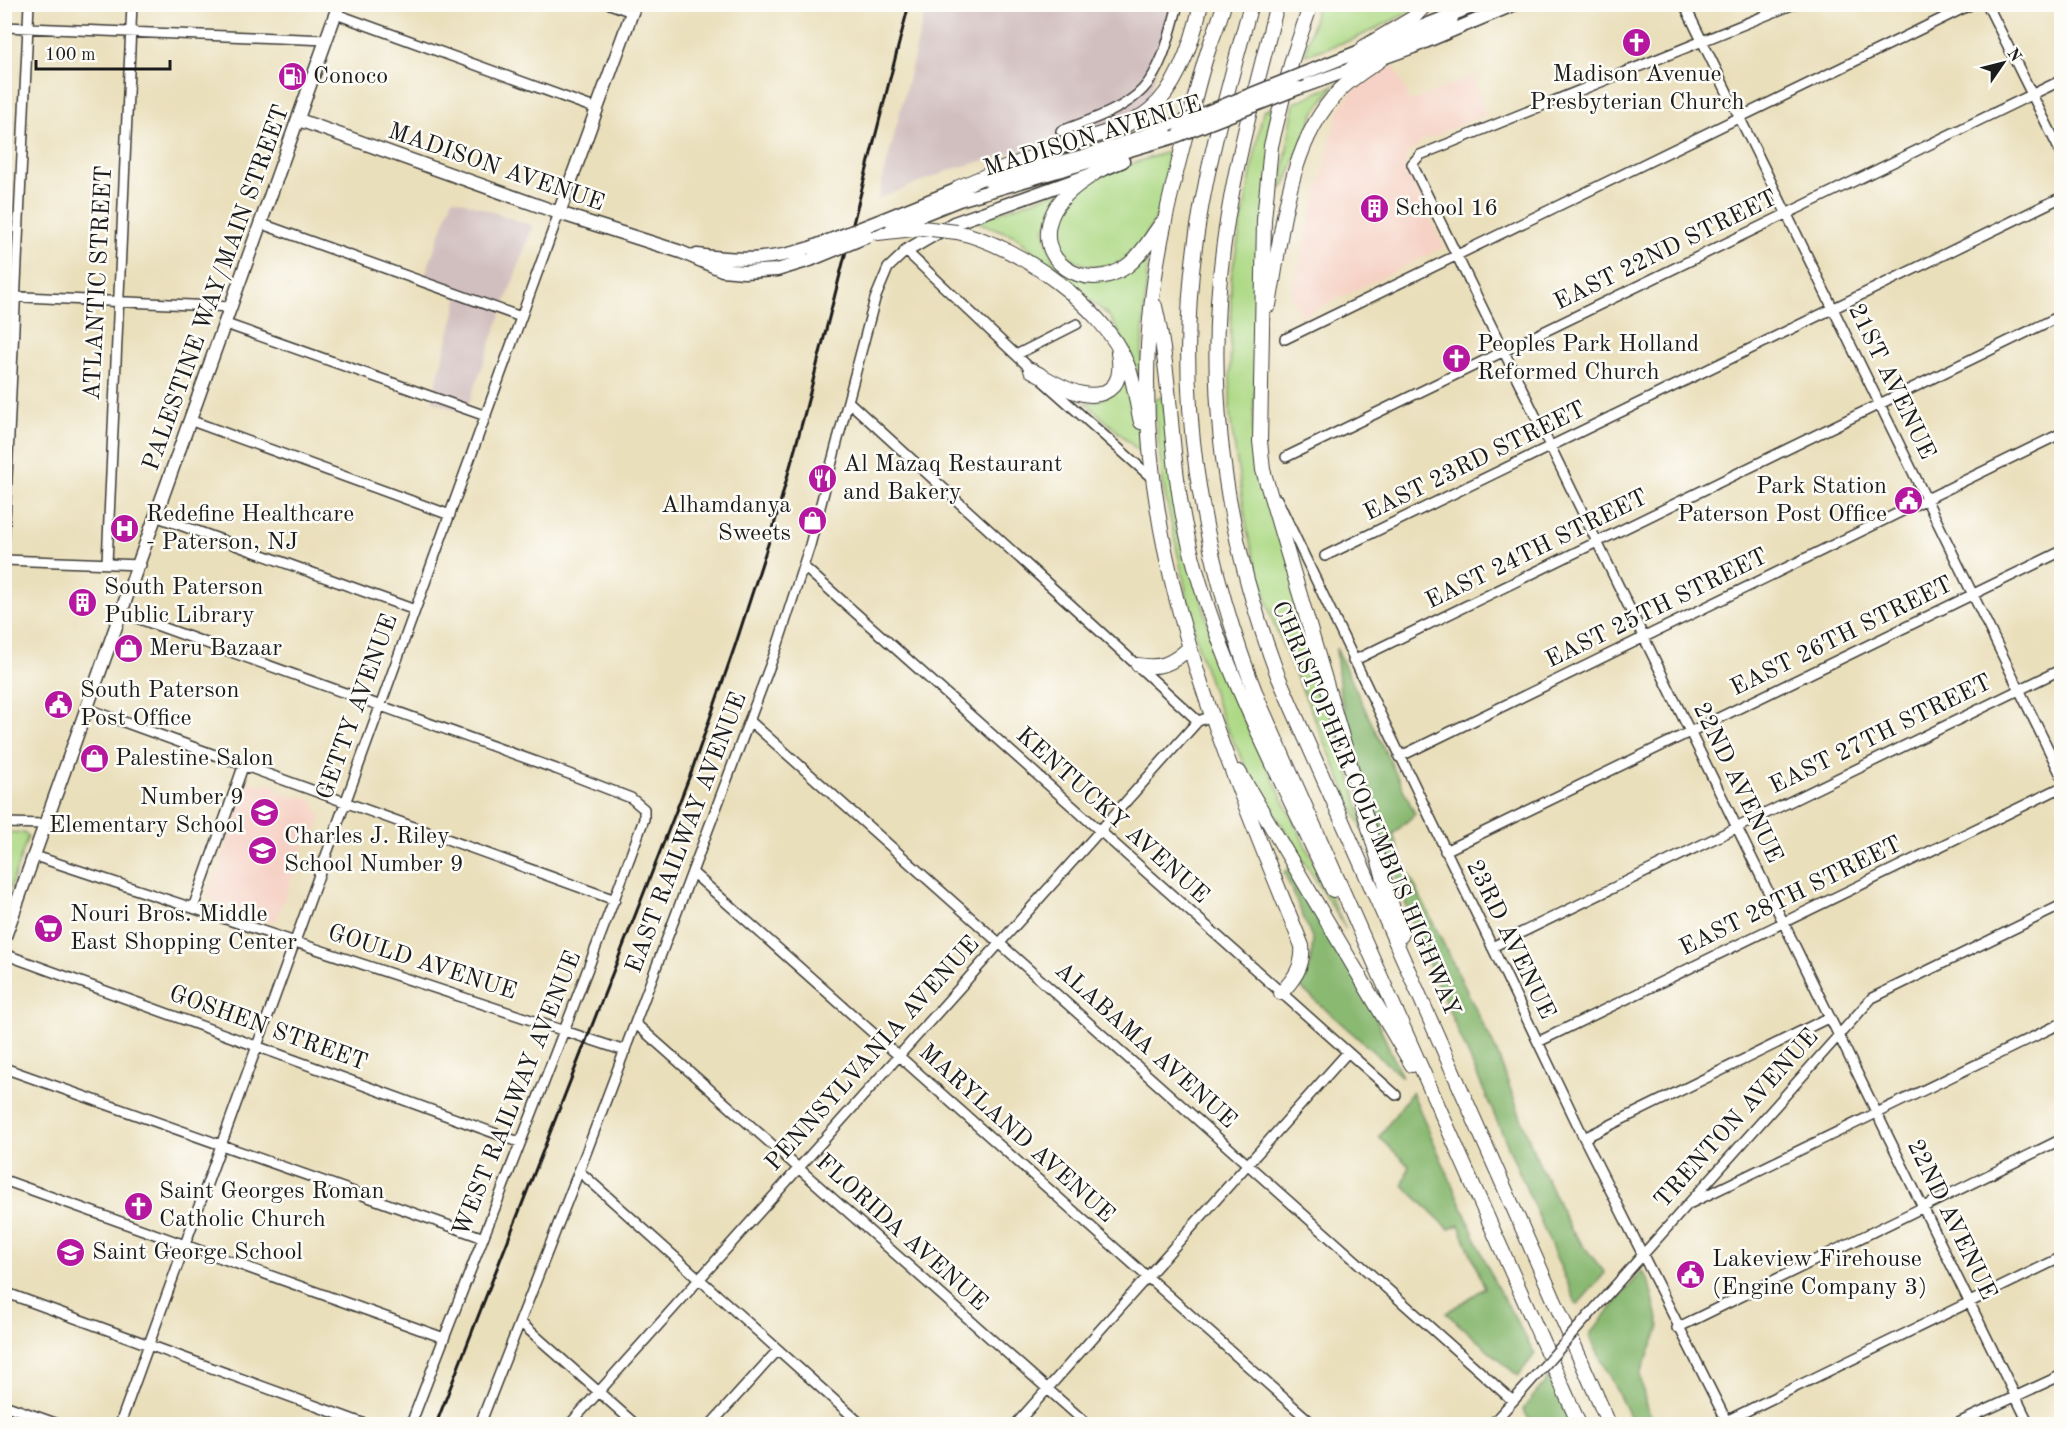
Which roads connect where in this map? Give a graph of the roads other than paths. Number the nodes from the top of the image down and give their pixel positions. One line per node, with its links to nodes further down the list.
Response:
1 (29, 4): 22 (street)
2 (132, 4): 23 (street, ATLANTIC STREET)
3 (610, 4): 18 (street)
4 (1178, 4): 35 (street)
5 (1201, 4): 39 (highway)
6 (1215, 4): 27 (highway)
7 (1224, 4): 27 (highway)
8 (1251, 4): 123 (highway, CHRISTOPHER COLUMBUS HIGHWAY)
9 (1277, 4): 125 (highway, CHRISTOPHER COLUMBUS HIGHWAY)
10 (1309, 4): 61 (highway)
11 (1426, 4): 26 (highway)
12 (1479, 4): 20 (main road, MADISON AVENUE)
13 (1515, 4): 28 (main road, MADISON AVENUE)
14 (1684, 4): 25 (street, 21ST AVENUE)
15 (1794, 4): 25 (street)
16 (1972, 4): 33 (street)
17 (1987, 4): 31 (street)
18 (633, 8): 32 (main road, GETTY AVENUE)
19 (337, 9): 24 (main road, PALESTINE WAY/MAIN STREET); 32 (street)
20 (1455, 9): 26 (main road, MADISON AVENUE); 29 (highway)
21 (4, 27): 22 (street)
22 (29, 28): 23 (street); 51 (street)
23 (130, 33): 24 (street); 52 (street, ATLANTIC STREET)
24 (327, 39): 34 (main road, PALESTINE WAY/MAIN STREET)
25 (1702, 41): 33 (street, 21ST AVENUE); 48 (street, 22ND AVENUE)
26 (1364, 47): 39 (main road, MADISON AVENUE, bridge)
27 (1208, 50): 43 (highway)
28 (1380, 60): 29 (main road, MADISON AVENUE); 61 (highway)
29 (1349, 71): 36 (main road, MADISON AVENUE, bridge)
30 (2061, 80): 31 (street, EAST 22ND STREET)
31 (2032, 94): 37 (street); 42 (street, EAST 22ND STREET)
32 (597, 109): 41 (main road, GETTY AVENUE)
33 (1740, 118): 42 (street, 21ST AVENUE); 48 (street)
34 (299, 120): 41 (main road, MADISON AVENUE); 44 (main road, PALESTINE WAY/MAIN STREET)
35 (1061, 131)
36 (1174, 137): 38 (main road); 45 (main road, MADISON AVENUE)
37 (2061, 155)
38 (1095, 173): 43 (highway); 46 (main road)
39 (959, 187): 47 (main road, MADISON AVENUE, bridge)
40 (2061, 197): 54 (street, EAST 23RD STREET)
41 (559, 213): 47 (main road, MADISON AVENUE); 56 (street, GETTY AVENUE)
42 (1788, 214): 54 (street, 21ST AVENUE); 62 (street, EAST 22ND STREET)
43 (1165, 219): 49 (highway)
44 (262, 224): 53 (main road, PALESTINE WAY/MAIN STREET); 56 (street)
45 (873, 234): 47 (main road, MADISON AVENUE, bridge); 60 (highway, bridge)
46 (906, 251): 63 (street); 65 (street, EAST RAILWAY AVENUE)
47 (810, 254)
48 (1458, 255): 59 (street); 62 (street, 22ND AVENUE)
49 (1152, 295): 71 (highway); 123 (highway)
50 (4, 296): 51 (street)
51 (16, 296): 52 (street); 78 (street)
52 (118, 301): 53 (street); 83 (street, ATLANTIC STREET)
53 (232, 307): 57 (main road, PALESTINE WAY/MAIN STREET)
54 (1834, 308): 66 (street, 21ST AVENUE); 70 (street, EAST 23RD STREET)
55 (2061, 315): 66 (street, EAST 24TH STREET)
56 (521, 317): 67 (street, GETTY AVENUE)
57 (226, 324): 67 (street); 68 (main road, PALESTINE WAY/MAIN STREET)
58 (1077, 324): 63 (street)
59 (1285, 339)
60 (1114, 340): 64 (highway); 71 (highway)
61 (1262, 346): 73 (highway)
62 (1505, 351): 70 (street, 22ND AVENUE); 72 (street, EAST 22ND STREET)
63 (1016, 355): 64 (street)
64 (1031, 369): 74 (street)
65 (849, 402): 85 (street, EAST RAILWAY AVENUE); 92 (street)
66 (1880, 404): 75 (street, 21ST AVENUE); 79 (street, EAST 24TH STREET)
67 (486, 416): 76 (street, GETTY AVENUE)
68 (192, 421): 76 (street); 77 (main road, PALESTINE WAY/MAIN STREET)
69 (2061, 433): 75 (street, EAST 25TH STREET)
70 (1552, 447): 79 (street, 22ND AVENUE); 81 (street, EAST 23RD STREET)
71 (1150, 456): 74 (highway)
72 (1286, 457)
73 (1263, 470): 91 (street, 23RD AVENUE); 125 (highway)
74 (1153, 479): 90 (highway)
75 (1926, 499): 86 (street, 21ST AVENUE); 89 (street, EAST 25TH STREET)
76 (450, 515): 87 (street, GETTY AVENUE)
77 (158, 517): 84 (main road, PALESTINE WAY/MAIN STREET); 87 (street)
78 (4, 542)
79 (1598, 542): 89 (street, 22ND AVENUE); 91 (street, EAST 24TH STREET)
80 (2061, 551): 86 (street, EAST 26TH STREET)
81 (1325, 556)
82 (4, 560): 83 (street)
83 (107, 563): 84 (street)
84 (141, 565): 88 (main road, PALESTINE WAY/MAIN STREET)
85 (803, 566): 98 (street, EAST RAILWAY AVENUE); 109 (street, KENTUCKY AVENUE)
86 (1972, 594): 94 (street, 21ST AVENUE); 99 (street, EAST 26TH STREET)
87 (415, 610): 95 (street, GETTY AVENUE)
88 (123, 613): 95 (street, WEST RAILWAY AVENUE); 96 (main road, PALESTINE WAY/MAIN STREET)
89 (1644, 636): 99 (street, 22ND AVENUE); 101 (street, EAST 25TH STREET)
90 (1189, 648): 92 (highway); 97 (highway)
91 (1353, 662): 101 (street, 23RD AVENUE)
92 (1138, 665): 97 (street)
93 (2061, 669): 94 (street, EAST 27TH STREET)
94 (2019, 690): 103 (street, 21ST AVENUE); 108 (street, EAST 27TH STREET)
95 (381, 706): 105 (street, GETTY AVENUE); 113 (street, WEST RAILWAY AVENUE)
96 (88, 709): 102 (street); 107 (main road, PALESTINE WAY/MAIN STREET)
97 (1204, 719): 100 (highway); 109 (street, PENNSYLVANIA AVENUE)
98 (750, 721): 112 (street, EAST RAILWAY AVENUE); 119 (street, ALABAMA AVENUE)
99 (1691, 732): 108 (street, 22ND AVENUE); 110 (street, EAST 26TH STREET)
100 (1218, 736): 124 (highway); 138 (highway)
101 (1399, 757): 110 (street, 23RD AVENUE)
102 (244, 764): 105 (street); 115 (street)
103 (2061, 777)
104 (2061, 787): 117 (street, EAST 28TH STREET)
105 (346, 801): 113 (street); 120 (street, GETTY AVENUE)
106 (4, 823): 107 (street)
107 (46, 824): 111 (main road, PALESTINE WAY/MAIN STREET)
108 (1737, 827): 117 (street, 22ND AVENUE); 121 (street, EAST 27TH STREET)
109 (1100, 831): 119 (street, PENNSYLVANIA AVENUE); 124 (street, KENTUCKY AVENUE)
110 (1445, 851): 121 (street, 23RD AVENUE)
111 (35, 856): 115 (street, GOULD AVENUE); 116 (main road, PALESTINE WAY/MAIN STREET)
112 (693, 873): 128 (street, EAST RAILWAY AVENUE); 135 (street, MARYLAND AVENUE)
113 (615, 900): 129 (street, WEST RAILWAY AVENUE)
114 (2061, 905): 130 (street, TRENTON AVENUE)
115 (193, 908): 120 (street, GOULD AVENUE)
116 (7, 924): 118 (main road, PALESTINE WAY/MAIN STREET)
117 (1784, 924): 126 (street, 22ND AVENUE); 131 (street, EAST 28TH STREET)
118 (4, 939)
119 (1000, 941): 135 (street, PENNSYLVANIA AVENUE); 144 (street, ALABAMA AVENUE)
120 (295, 942): 129 (street, GOULD AVENUE); 132 (street, GETTY AVENUE)
121 (1492, 947): 131 (street, 23RD AVENUE)
122 (4, 954): 132 (street, GOSHEN STREET)
123 (1374, 958): 138 (highway, CHRISTOPHER COLUMBUS HIGHWAY)
124 (1281, 993): 134 (street, KENTUCKY AVENUE)
125 (1422, 1002): 184 (highway, CHRISTOPHER COLUMBUS HIGHWAY)
126 (1830, 1017): 130 (street, 22ND AVENUE); 140 (street)
127 (2061, 1023): 139 (street)
128 (636, 1024): 133 (street, EAST RAILWAY AVENUE); 145 (street, FLORIDA AVENUE)
129 (564, 1030): 133 (street, GOULD AVENUE); 142 (street, WEST RAILWAY AVENUE)
130 (1839, 1035): 139 (street, 22ND AVENUE); 148 (street, TRENTON AVENUE)
131 (1538, 1042): 140 (street, 23RD AVENUE)
132 (257, 1046): 142 (street, GOSHEN STREET); 143 (street, GETTY AVENUE)
133 (625, 1051): 146 (street, EAST RAILWAY AVENUE)
134 (1348, 1052): 137 (street, KENTUCKY AVENUE); 144 (street)
135 (899, 1055): 145 (street, PENNSYLVANIA AVENUE); 154 (street, MARYLAND AVENUE)
136 (4, 1068): 143 (street)
137 (1395, 1095)
138 (1440, 1112): 183 (highway, CHRISTOPHER COLUMBUS HIGHWAY)
139 (1877, 1113): 148 (street); 149 (street, 22ND AVENUE)
140 (1584, 1138): 152 (street, 23RD AVENUE)
141 (2061, 1139): 149 (street)
142 (519, 1142): 150 (street, WEST RAILWAY AVENUE)
143 (221, 1145): 150 (street); 151 (street, GETTY AVENUE)
144 (1247, 1165): 154 (street); 167 (street, ALABAMA AVENUE)
145 (798, 1168): 155 (street, PENNSYLVANIA AVENUE); 164 (street, FLORIDA AVENUE)
146 (579, 1172): 155 (street); 158 (street, EAST RAILWAY AVENUE)
147 (4, 1180): 151 (street)
148 (1688, 1204): 152 (street, TRENTON AVENUE)
149 (1923, 1209): 157 (street, 22ND AVENUE); 159 (street)
150 (481, 1237): 160 (street, WEST RAILWAY AVENUE)
151 (185, 1245): 160 (street); 161 (street, GETTY AVENUE)
152 (1642, 1255): 159 (street, 23RD AVENUE); 167 (street, TRENTON AVENUE, bridge)
153 (2061, 1257): 157 (street)
154 (1147, 1277): 164 (street); 181 (street, MARYLAND AVENUE)
155 (698, 1280): 162 (street); 165 (street, PENNSYLVANIA AVENUE)
156 (4, 1292): 161 (street)
157 (1969, 1303): 166 (street, 22ND AVENUE); 170 (street)
158 (519, 1322): 165 (street); 175 (street, EAST RAILWAY AVENUE)
159 (1677, 1328): 170 (street, 23RD AVENUE)
160 (444, 1338): 174 (street, WEST RAILWAY AVENUE)
161 (149, 1345): 172 (street, GETTY AVENUE); 173 (street)
162 (778, 1350): 169 (street); 178 (street)
163 (2061, 1375): 166 (street)
164 (1047, 1389): 179 (street); 180 (street, FLORIDA AVENUE)
165 (598, 1392): 176 (street, PENNSYLVANIA AVENUE); 177 (street)
166 (2016, 1397): 185 (street); 186 (street, 22ND AVENUE)
167 (1513, 1401): 182 (street, TRENTON AVENUE)
168 (4, 1405): 171 (street)
169 (855, 1423)
170 (1725, 1423)
171 (58, 1425)
172 (120, 1425)
173 (365, 1425)
174 (411, 1425)
175 (480, 1425)
176 (570, 1425)
177 (635, 1425)
178 (711, 1425)
179 (1016, 1425)
180 (1087, 1425)
181 (1313, 1425)
182 (1492, 1425)
183 (1579, 1425)
184 (1610, 1425)
185 (1956, 1425)
186 (2029, 1425)

